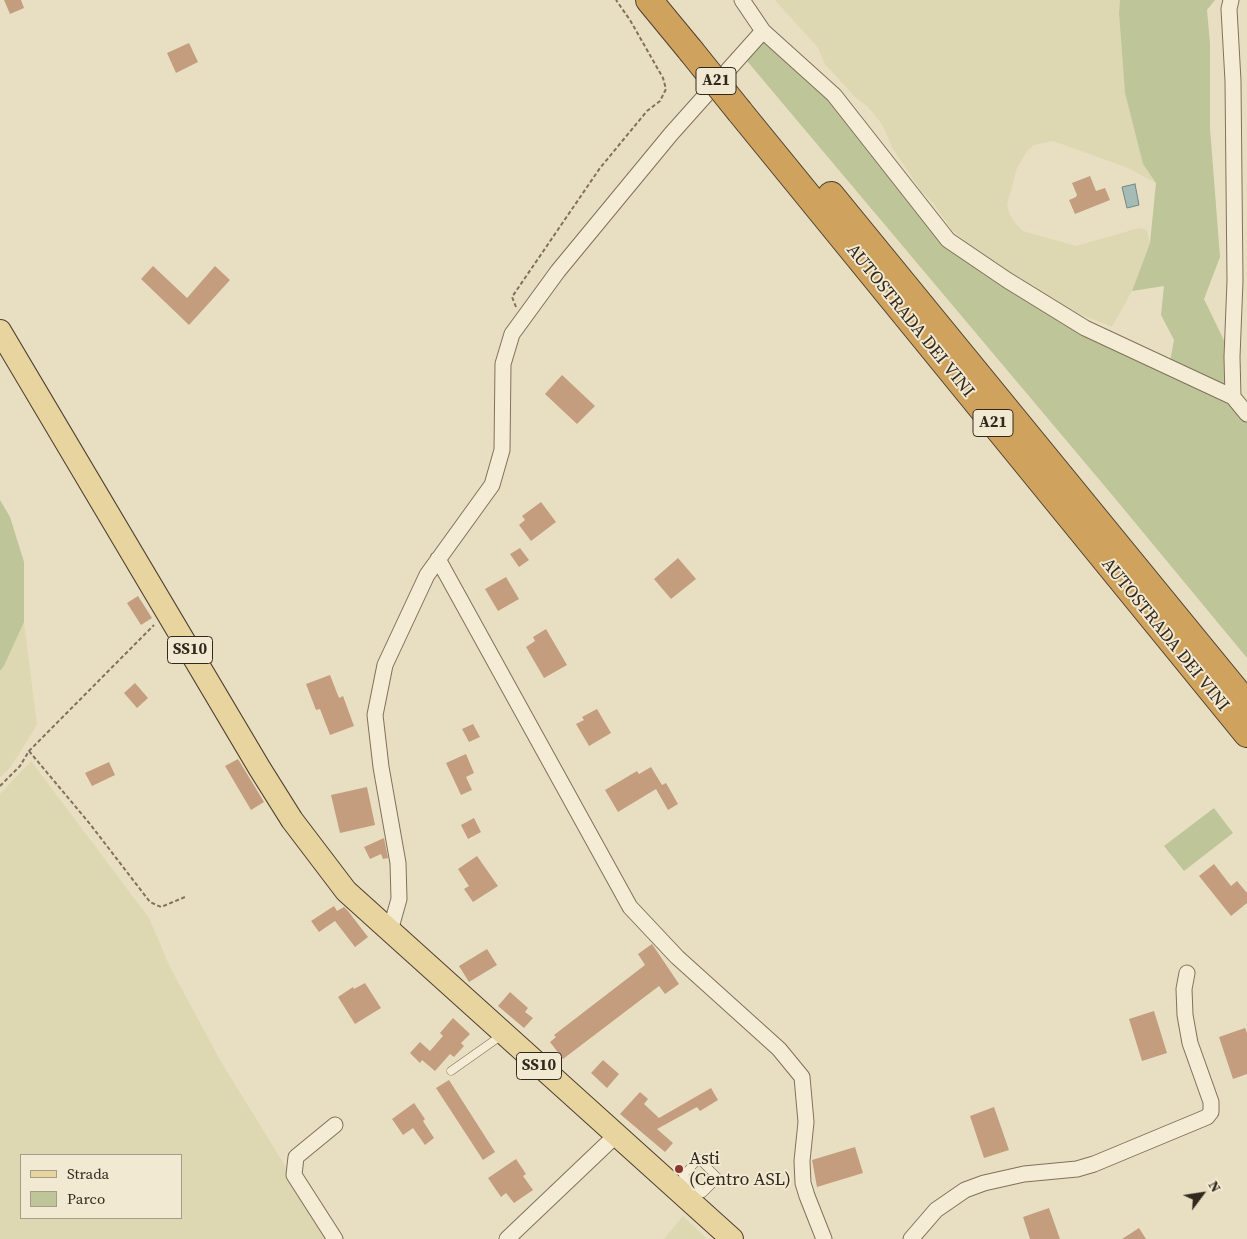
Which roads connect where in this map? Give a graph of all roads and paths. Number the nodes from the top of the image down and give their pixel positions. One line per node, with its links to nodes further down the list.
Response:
1 (616, 0): 9 (path)
2 (649, 0): 7 (highway, AUTOSTRADA DEI VINI / A21)
3 (672, 0): 7 (highway, AUTOSTRADA DEI VINI / A21)
4 (742, 0): 6 (street)
5 (1231, 0): 11 (street)
6 (763, 31): 9 (street); 11 (street)
7 (699, 46): 8 (highway, AUTOSTRADA DEI VINI / A21, bridge)
8 (746, 105): 15 (highway, AUTOSTRADA DEI VINI / A21); 16 (highway, AUTOSTRADA DEI VINI / A21)
9 (522, 320): 13 (street)
10 (0, 331): 14 (main road, SS10)
11 (1233, 397): 12 (street)
12 (1247, 414)
13 (438, 559): 20 (street); 30 (street)
14 (167, 612): 17 (path); 20 (main road, SS10)
15 (1247, 704)
16 (1247, 734)
17 (29, 751): 18 (path); 19 (path)
18 (0, 786)
19 (185, 897)
20 (390, 931): 22 (main road, SS10)
21 (1187, 973): 31 (street)
22 (504, 1034): 23 (lane); 25 (main road, SS10)
23 (451, 1071)
24 (335, 1126): 27 (street)
25 (615, 1132): 26 (main road, SS10); 28 (street)
26 (693, 1194): 26 (lane); 29 (main road, SS10)
27 (335, 1239)
28 (507, 1239)
29 (732, 1239)
30 (824, 1239)
31 (911, 1239)

